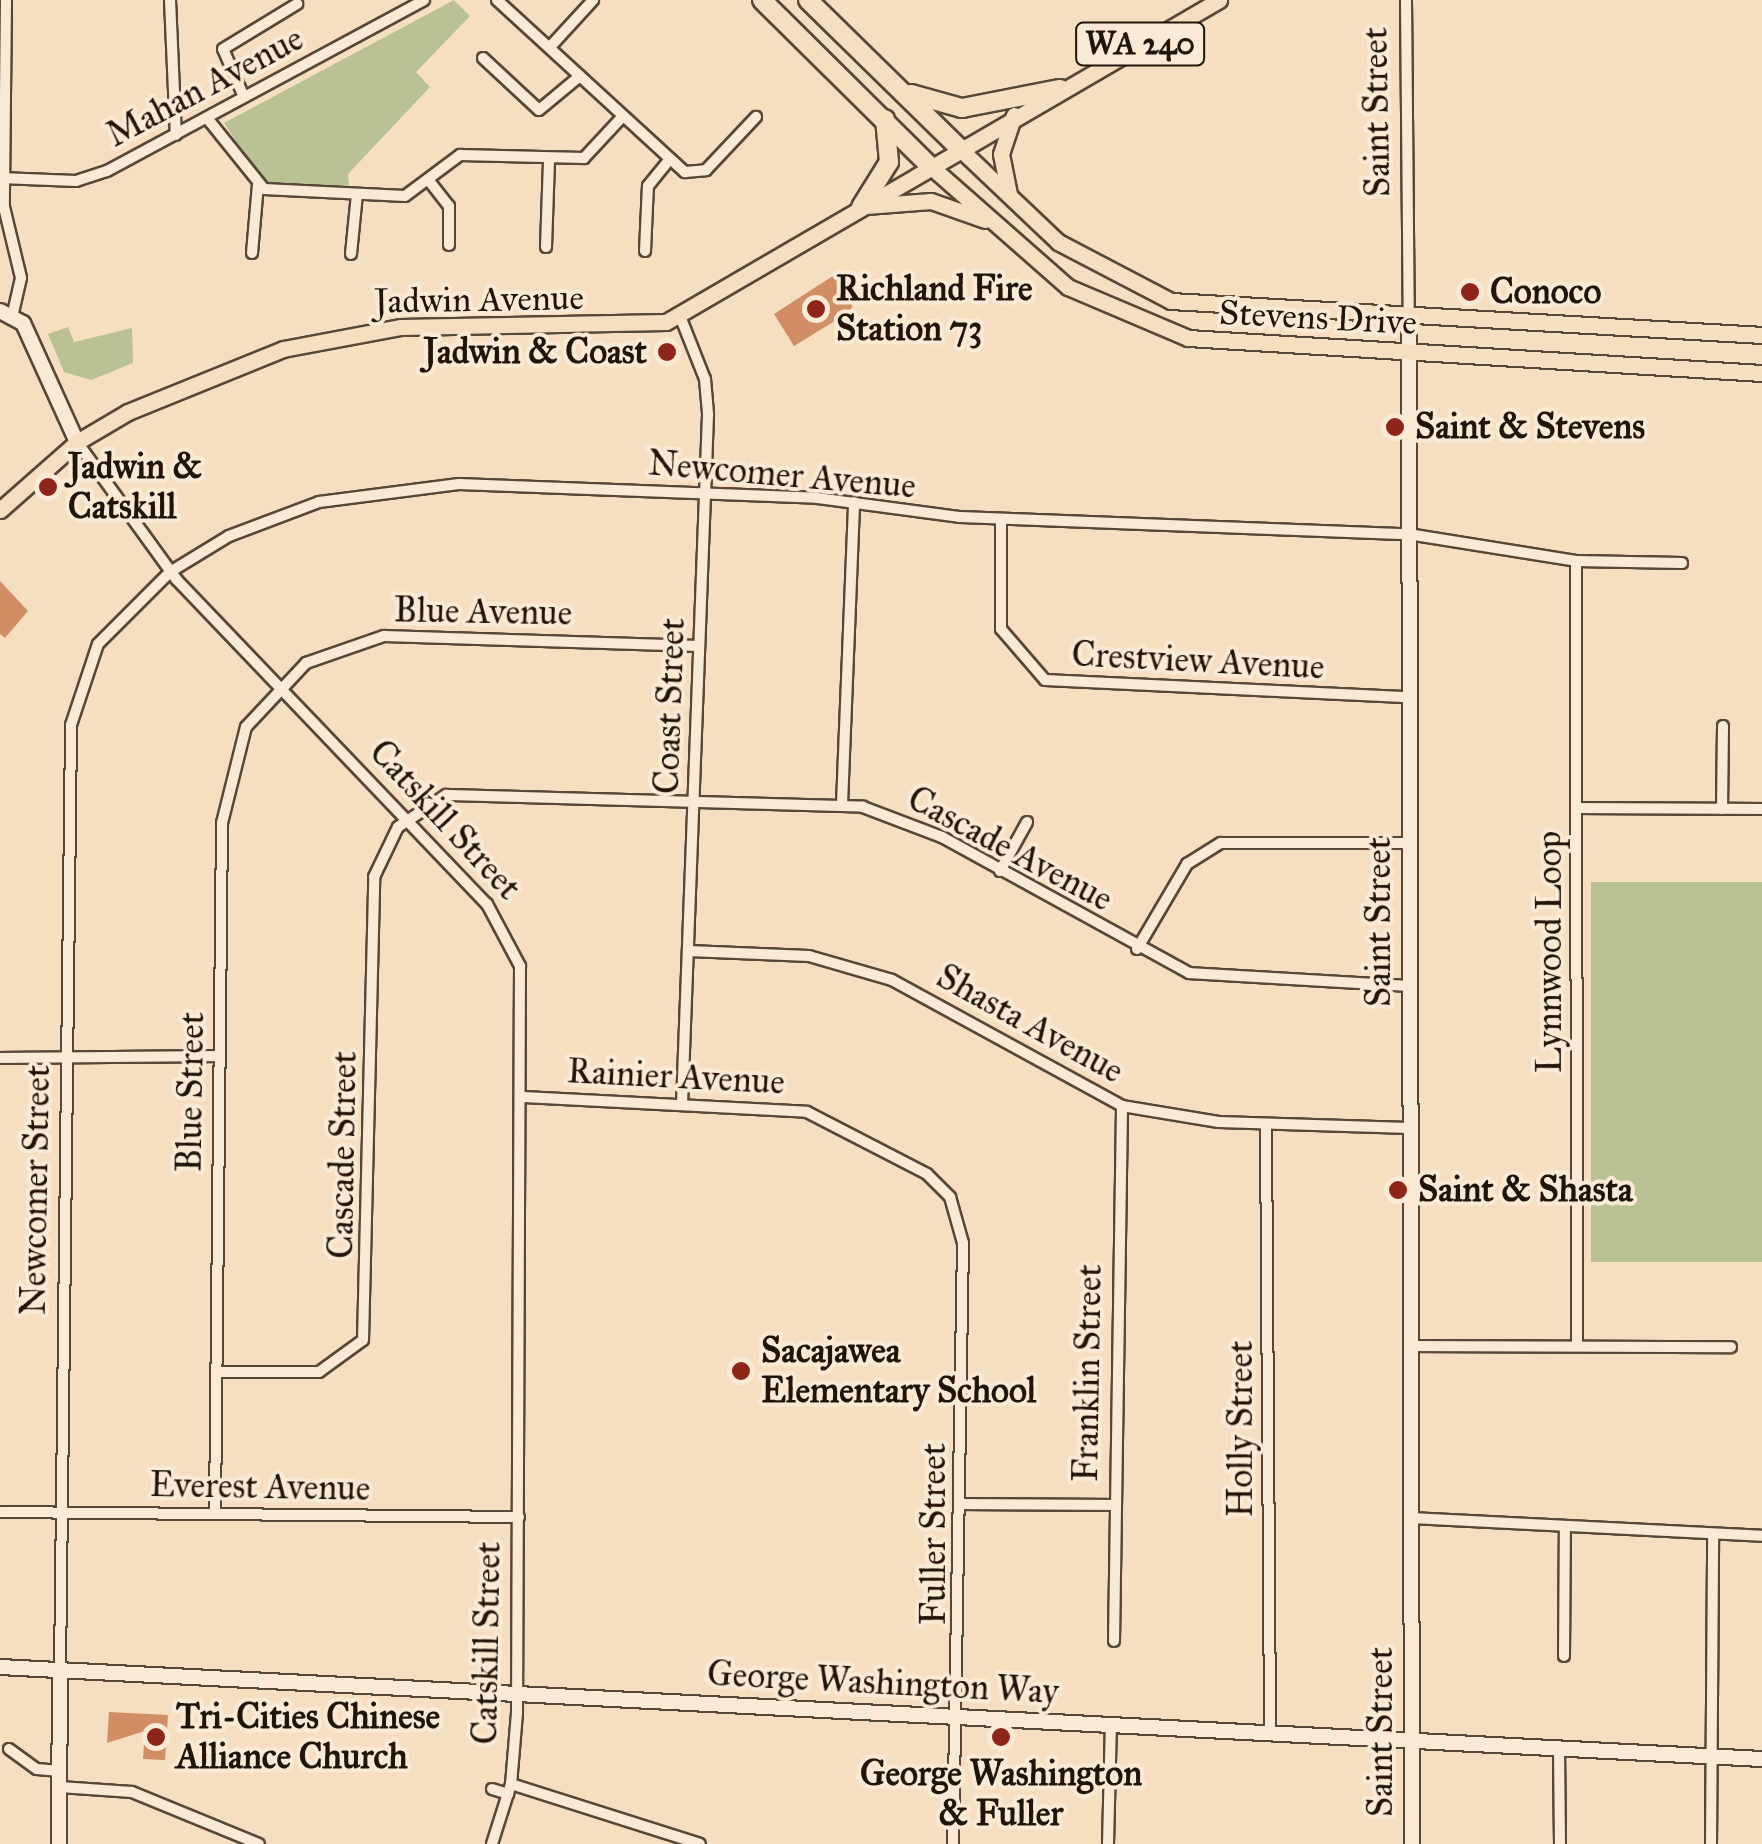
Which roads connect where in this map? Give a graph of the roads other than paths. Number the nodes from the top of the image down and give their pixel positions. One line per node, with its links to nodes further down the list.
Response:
1 (6, 0): 28 (street, Catskill Street)
2 (170, 0): 23 (street)
3 (424, 0): 11 (street, Mahan Avenue)
4 (496, 0): 12 (street)
5 (592, 0): 12 (street)
6 (762, 0): 22 (highway)
7 (808, 0): 15 (highway, WA 240)
8 (1219, 0): 16 (main road, WA 240)
9 (1406, 0): 42 (street, Saint Street)
10 (297, 4): 17 (street)
11 (401, 6): 17 (street, Mahan Avenue)
12 (550, 47): 14 (street)
13 (483, 58): 14 (street)
14 (580, 76): 19 (street)
15 (894, 85): 16 (highway, WA 240); 24 (highway)
16 (1060, 89): 18 (main road, WA 240)
17 (244, 97): 21 (street, Mahan Avenue)
18 (1015, 114): 24 (main road, WA 240); 32 (main road)
19 (623, 116): 25 (street); 26 (street)
20 (756, 117): 26 (street)
21 (207, 118): 23 (street, Mahan Avenue); 30 (street)
22 (885, 118): 27 (highway); 33 (highway)
23 (176, 135): 28 (street, Mahan Avenue)
24 (958, 146): 27 (main road, Jadwin Avenue / WA 240); 32 (main road, Stevens Drive)
25 (550, 158): 29 (street); 36 (street)
26 (670, 159): 37 (street)
27 (928, 164): 33 (main road, Jadwin Avenue); 34 (main road, Stevens Drive)
28 (2, 178): 40 (street, Catskill Street)
29 (430, 182): 31 (street); 35 (street)
30 (258, 185): 31 (street); 38 (street)
31 (357, 194): 39 (street)
32 (1010, 197): 42 (main road, Stevens Drive)
33 (861, 207): 34 (main road); 41 (main road, Jadwin Avenue)
34 (993, 223): 44 (main road, Stevens Drive)
35 (449, 245)
36 (546, 247)
37 (645, 251)
38 (252, 254)
39 (351, 254)
40 (6, 312): 46 (street, Catskill Street)
41 (680, 316): 46 (main road, Jadwin Avenue); 47 (street, Coast Street)
42 (1409, 316): 43 (main road, Stevens Drive); 44 (street, Saint Street)
43 (1762, 335)
44 (1409, 354): 45 (main road, Stevens Drive); 51 (street, Saint Street)
45 (1762, 374)
46 (77, 442): 49 (main road, Jadwin Avenue); 54 (street, Catskill Street)
47 (704, 493): 48 (street, Newcomer Avenue); 54 (street, Newcomer Avenue); 55 (street, Coast Street)
48 (854, 502): 50 (street, Newcomer Avenue); 60 (street)
49 (0, 510)
50 (1001, 519): 51 (street, Newcomer Avenue); 57 (street, Crestview Avenue)
51 (1408, 534): 52 (street); 57 (street, Saint Street)
52 (1576, 561): 53 (street); 61 (street, Lynnwood Loop)
53 (1682, 563)
54 (170, 572): 56 (street, Catskill Street); 71 (street, Newcomer Street)
55 (699, 646): 56 (street, Blue Avenue); 59 (street, Coast Street)
56 (278, 685): 64 (street, Catskill Street); 72 (street, Blue Street)
57 (1408, 698): 66 (street, Saint Street)
58 (1722, 726): 62 (street)
59 (694, 798): 60 (street, Cascade Avenue); 64 (street, Cascade Avenue); 69 (street, Coast Street)
60 (842, 804): 67 (street, Cascade Avenue)
61 (1578, 808): 62 (street); 81 (street, Lynnwood Loop)
62 (1722, 809): 63 (street)
63 (1762, 809)
64 (405, 820): 74 (street, Catskill Street); 83 (street, Cascade Street)
65 (1026, 822): 67 (street)
66 (1408, 843): 68 (street); 70 (street, Saint Street)
67 (1000, 871): 68 (street, Cascade Avenue)
68 (1136, 949): 70 (street, Cascade Avenue)
69 (689, 951): 75 (street, Coast Street); 76 (street, Shasta Avenue)
70 (1408, 986): 78 (street, Saint Street)
71 (68, 1054): 72 (street); 73 (street); 87 (street, Newcomer Street)
72 (219, 1056): 83 (street, Blue Street)
73 (0, 1058)
74 (524, 1096): 75 (street, Rainier Avenue); 89 (street, Catskill Street)
75 (682, 1102): 79 (street, Rainier Avenue)
76 (1122, 1106): 77 (street, Shasta Avenue); 85 (street, Franklin Street)
77 (1266, 1124): 78 (street, Shasta Avenue); 101 (street, Holly Street)
78 (1409, 1128): 80 (street, Saint Street)
79 (962, 1225): 84 (street, Fuller Street)
80 (1410, 1346): 81 (street); 90 (street, Saint Street)
81 (1577, 1346): 82 (street)
82 (1730, 1348)
83 (216, 1372): 88 (street, Blue Street)
84 (962, 1504): 85 (street); 99 (street, Fuller Street)
85 (1114, 1505): 94 (street, Franklin Street)
86 (0, 1512): 87 (street, Everest Avenue)
87 (62, 1513): 88 (street, Everest Avenue); 97 (street, Newcomer Street)
88 (215, 1514): 89 (street, Everest Avenue)
89 (519, 1517): 98 (street, Catskill Street)
90 (1412, 1518): 91 (street); 102 (street, Saint Street)
91 (1565, 1526): 92 (street); 95 (street)
92 (1712, 1534): 93 (street); 105 (street)
93 (1762, 1536)
94 (1114, 1641)
95 (1564, 1656)
96 (0, 1667): 97 (street, George Washington Way)
97 (60, 1670): 98 (street, George Washington Way); 107 (street, Newcomer Street)
98 (517, 1694): 99 (street, George Washington Way); 109 (street, Catskill Street)
99 (960, 1718): 100 (street, George Washington Way); 114 (street, Fuller Street)
100 (1111, 1725): 101 (street, George Washington Way); 115 (street)
101 (1270, 1733): 102 (street, George Washington Way)
102 (1412, 1742): 104 (street, George Washington Way); 116 (street, Saint Street)
103 (9, 1749): 107 (street)
104 (1559, 1749): 105 (street, George Washington Way); 117 (street)
105 (1712, 1756): 106 (street, George Washington Way); 118 (street)
106 (1762, 1759)
107 (60, 1779): 110 (street, Newcomer Street); 111 (street)
108 (492, 1789): 109 (street, Catskill Street)
109 (510, 1789): 112 (street, Catskill Street); 113 (street)
110 (59, 1844)
111 (259, 1844)
112 (492, 1844)
113 (700, 1844)
114 (954, 1844)
115 (1108, 1844)
116 (1412, 1844)
117 (1560, 1844)
118 (1711, 1844)

